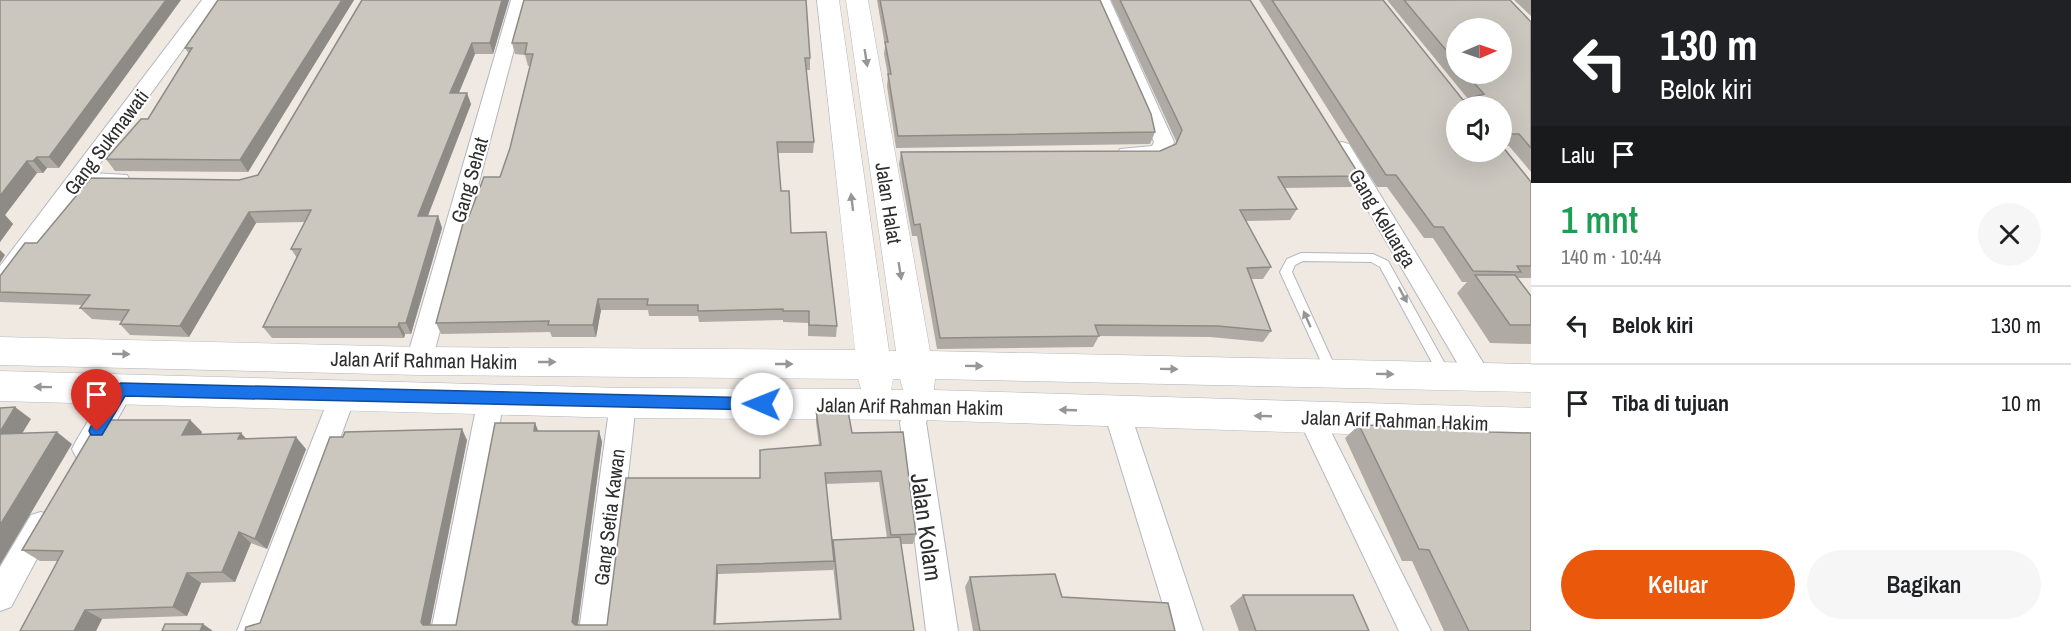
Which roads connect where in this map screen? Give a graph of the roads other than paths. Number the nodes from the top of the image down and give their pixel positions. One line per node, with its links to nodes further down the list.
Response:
1 (211, 0): 8 (street, Gang Sukmawati)
2 (519, 0): 12 (street, Gang Sehat)
3 (828, 0): 13 (main road, Jalan Halat, one-way to 3)
4 (857, 0): 14 (main road, Jalan Halat, one-way to 14)
5 (1102, 0): 7 (street)
6 (1329, 129): 16 (street, Gang Keluarga)
7 (1110, 155)
8 (77, 180): 9 (street); 10 (street, Gang Sukmawati)
9 (134, 181)
10 (0, 283)
11 (0, 351): 12 (main road, Jalan Arif Rahman Hakim, one-way to 12)
12 (419, 361): 13 (main road, Jalan Arif Rahman Hakim, one-way to 13)
13 (873, 364): 14 (main road, Jalan Arif Rahman Hakim); 23 (main road, Jalan Halat)
14 (915, 364): 15 (main road, Jalan Arif Rahman Hakim, one-way to 15); 25 (main road, Jalan Halat)
15 (1332, 373): 16 (main road, Jalan Arif Rahman Hakim, one-way to 16); 16 (lane, one-way to 16)
16 (1462, 375): 17 (main road, Jalan Arif Rahman Hakim)
17 (1531, 378)
18 (0, 386): 19 (main road, Jalan Arif Rahman Hakim, one-way to 18)
19 (121, 389): 20 (main road, Jalan Arif Rahman Hakim); 28 (street)
20 (343, 395): 21 (main road, Jalan Arif Rahman Hakim); 31 (street)
21 (491, 399): 22 (main road, Jalan Arif Rahman Hakim); 32 (street)
22 (623, 403): 23 (main road, Jalan Arif Rahman Hakim); 33 (street, Gang Setia Kawan)
23 (878, 405): 25 (main road, Jalan Arif Rahman Hakim)
24 (1117, 412): 25 (main road, Jalan Arif Rahman Hakim, one-way to 25); 26 (main road, Jalan Arif Rahman Hakim, one-way to 24); 35 (street)
25 (917, 414): 34 (street, Jalan Kolam)
26 (1311, 417): 27 (main road, Jalan Arif Rahman Hakim); 36 (street)
27 (1531, 424)
28 (73, 472)
29 (54, 503): 30 (street)
30 (0, 596)
31 (253, 631)
32 (447, 631)
33 (595, 631)
34 (942, 631)
35 (1187, 631)
36 (1415, 631)

